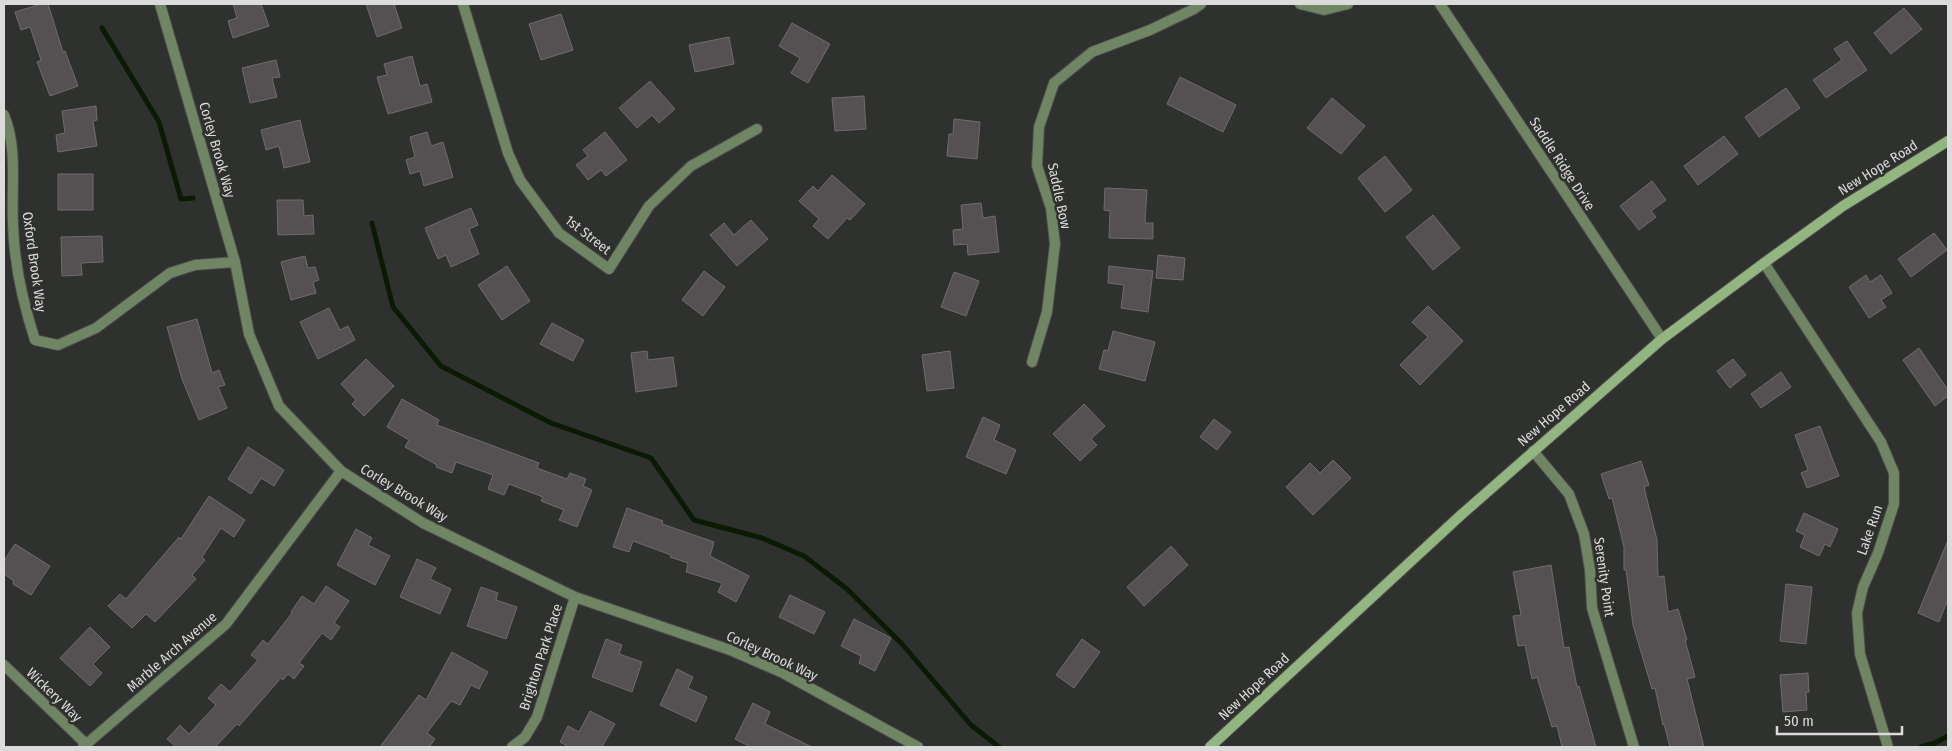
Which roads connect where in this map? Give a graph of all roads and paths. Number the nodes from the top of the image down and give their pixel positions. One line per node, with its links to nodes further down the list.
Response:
1 (160, 4): 10 (street, Corley Brook Way)
2 (463, 4): 8 (street, 1st Street)
3 (1201, 4): 13 (street, Saddle Bow)
4 (1300, 4): 5 (street)
5 (1348, 4)
6 (1440, 4): 12 (street, Saddle Ridge Drive)
7 (4, 115): 10 (street, Oxford Brook Way)
8 (757, 129)
9 (1948, 141): 11 (street, New Hope Road)
10 (235, 262): 15 (street, Corley Brook Way)
11 (1764, 263): 12 (street, New Hope Road); 23 (street, Lake Run)
12 (1662, 339): 14 (street, New Hope Road)
13 (1032, 362)
14 (1533, 451): 21 (street, New Hope Road); 22 (street, Serenity Point)
15 (341, 471): 16 (street, Corley Brook Way); 18 (street, Marble Arch Avenue)
16 (575, 597): 19 (street, Brighton Park Place); 20 (street, Corley Brook Way)
17 (4, 665): 18 (street, Wickery Way)
18 (84, 745)
19 (512, 747)
20 (918, 747)
21 (1210, 747)
22 (1634, 747)
23 (1888, 747)

